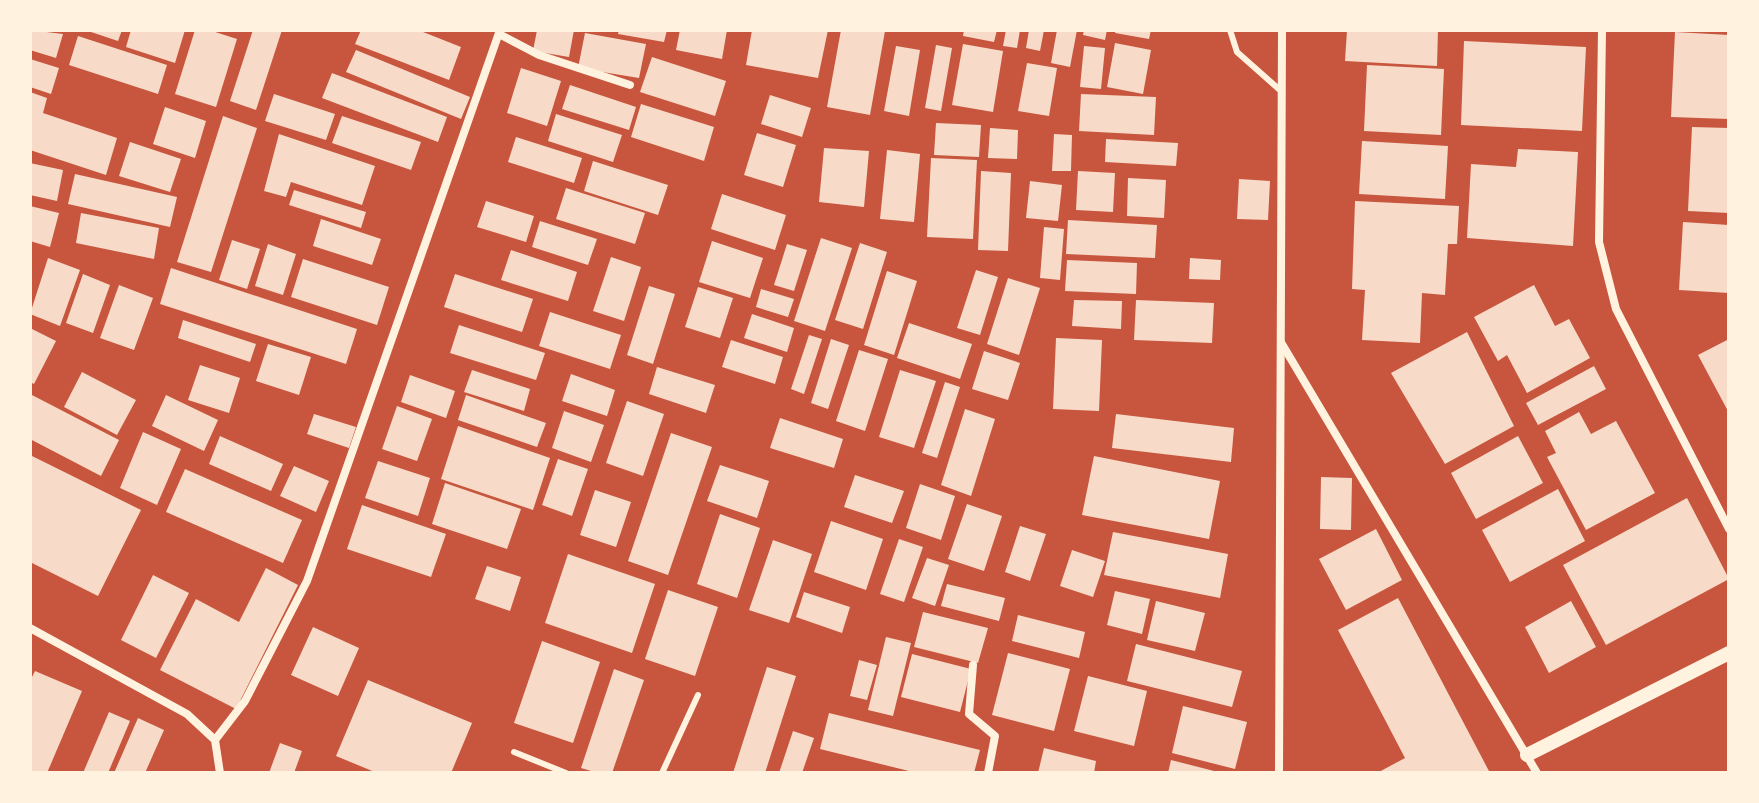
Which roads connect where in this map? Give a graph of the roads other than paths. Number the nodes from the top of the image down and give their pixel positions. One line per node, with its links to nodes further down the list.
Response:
1 (1230, 30): 6 (lane)
2 (1282, 30): 6 (street)
3 (1602, 30): 8 (street)
4 (499, 32): 5 (street); 13 (street)
5 (630, 85)
6 (1281, 91): 7 (street)
7 (1281, 343): 15 (street); 20 (street)
8 (1729, 529)
9 (30, 628): 13 (street)
10 (1729, 653): 15 (street)
11 (973, 665): 19 (street)
12 (698, 695): 18 (lane)
13 (215, 740): 16 (street)
14 (514, 752): 17 (lane)
15 (1527, 755): 21 (street)
16 (220, 773)
17 (566, 773)
18 (662, 773)
19 (988, 773)
20 (1279, 773)
21 (1537, 773)

